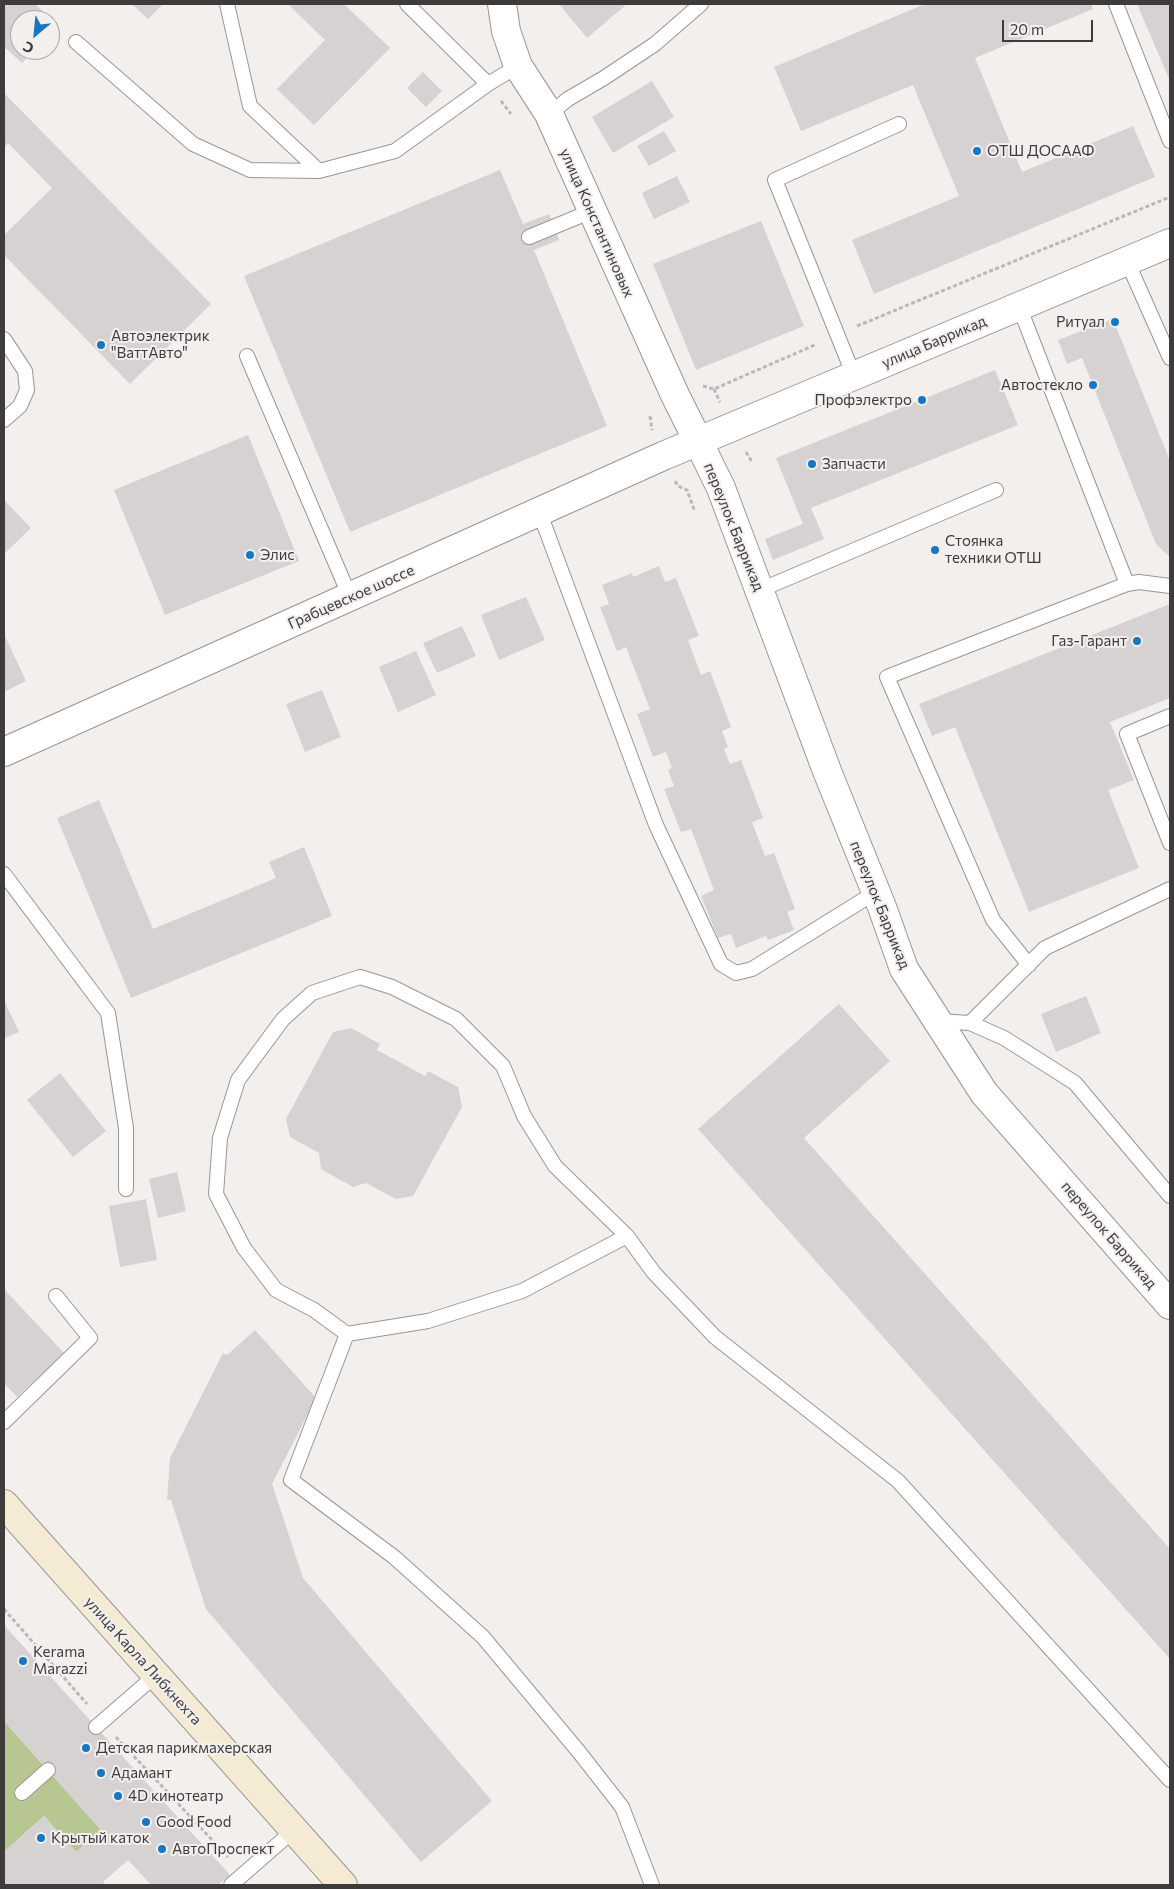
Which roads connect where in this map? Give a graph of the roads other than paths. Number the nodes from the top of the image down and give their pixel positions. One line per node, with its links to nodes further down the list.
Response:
1 (228, 4): 12 (lane)
2 (407, 4): 8 (lane)
3 (502, 4): 7 (street, улица Константиновых)
4 (701, 4): 9 (lane)
5 (1116, 4): 11 (lane)
6 (76, 42): 12 (lane)
7 (518, 66): 8 (lane); 9 (street, улица Константиновых)
8 (488, 84): 12 (lane)
9 (549, 114): 13 (street, улица Константиновых)
10 (899, 124): 21 (lane)
11 (1170, 141)
12 (319, 171)
13 (592, 211): 14 (lane); 23 (street, улица Константиновых)
14 (529, 237)
15 (1170, 243): 16 (street, улица Баррикад)
16 (1128, 261): 17 (street, улица Баррикад); 20 (lane)
17 (1019, 306): 21 (street, улица Баррикад); 26 (lane)
18 (4, 339): 22 (lane)
19 (247, 356): 29 (lane)
20 (1170, 358)
21 (854, 376): 23 (street, улица Баррикад)
22 (4, 420)
23 (698, 441): 25 (street, Грабцевское шоссе); 28 (street, переулок Баррикад)
24 (996, 490): 28 (lane)
25 (539, 512): 29 (street, Грабцевское шоссе); 35 (lane)
26 (1127, 584): 27 (lane); 36 (lane)
27 (1170, 586)
28 (760, 590): 35 (street, переулок Баррикад)
29 (350, 597): 31 (street, Грабцевское шоссе)
30 (1170, 716): 32 (lane)
31 (4, 752)
32 (1170, 843)
33 (4, 874): 39 (lane)
34 (1170, 889): 36 (lane)
35 (876, 892): 37 (street, переулок Баррикад)
36 (1029, 965): 38 (lane)
37 (938, 1021): 38 (lane); 43 (street, переулок Баррикад)
38 (970, 1023): 40 (lane)
39 (126, 1189)
40 (1170, 1196)
41 (627, 1236): 44 (lane); 44 (lane); 50 (lane)
42 (56, 1296): 45 (lane)
43 (1170, 1305)
44 (347, 1334): 55 (lane)
45 (4, 1422)
46 (4, 1504): 47 (main road, улица Карла Либкнехта)
47 (156, 1675): 48 (lane); 52 (main road, улица Карла Либкнехта)
48 (100, 1725)
49 (48, 1770): 51 (lane)
50 (1170, 1780)
51 (22, 1793)
52 (294, 1830): 53 (lane); 54 (main road, улица Карла Либкнехта)
53 (231, 1885)
54 (343, 1885)
55 (652, 1885)

